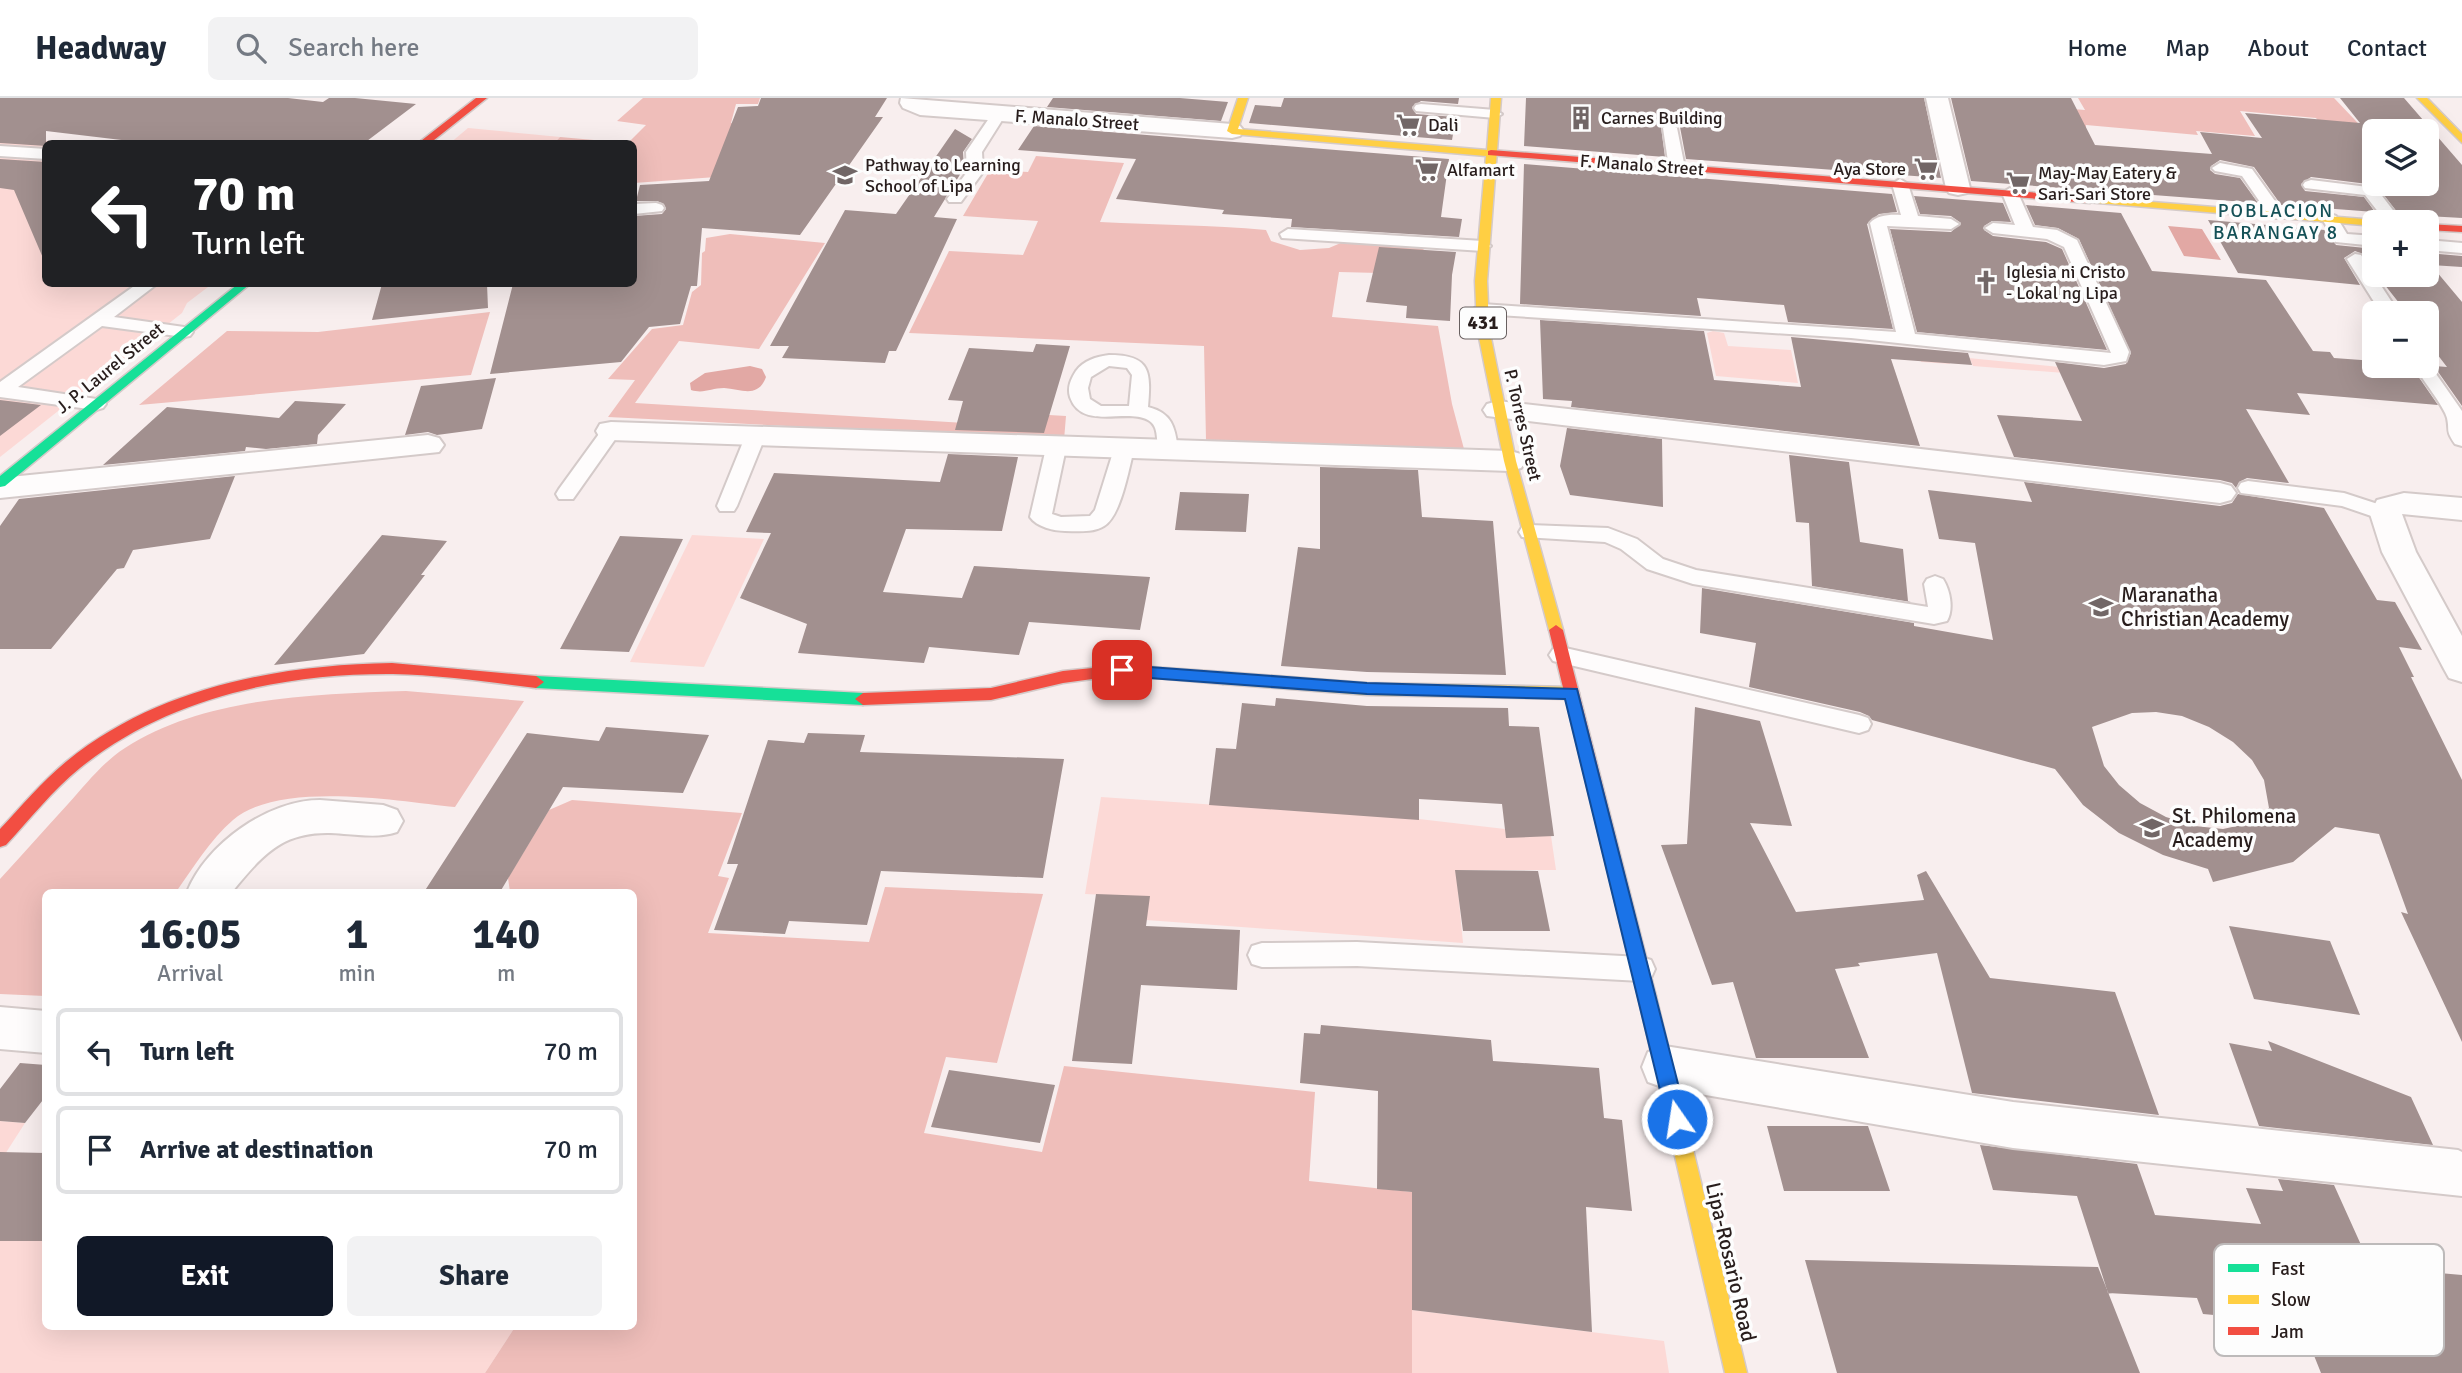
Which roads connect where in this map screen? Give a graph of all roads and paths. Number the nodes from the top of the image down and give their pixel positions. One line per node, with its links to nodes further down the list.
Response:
1 (482, 98): 12 (street)
2 (1244, 98): 10 (street)
3 (1937, 98): 20 (street)
4 (2422, 98): 11 (street)
5 (911, 101): 8 (street, F. Manalo Street)
6 (1495, 106): 7 (lane); 14 (street, P. Torres Street / 431)
7 (1421, 108)
8 (999, 114): 10 (street, F. Manalo Street); 22 (lane)
9 (1670, 128): 16 (lane)
10 (1232, 131): 14 (street, F. Manalo Street)
11 (2458, 132)
12 (427, 140)
13 (0, 151): 15 (lane)
14 (1491, 153): 16 (street, F. Manalo Street); 38 (street, P. Torres Street / 431)
15 (42, 154)
16 (1677, 168): 18 (street, F. Manalo Street)
17 (2220, 169): 26 (lane)
18 (1900, 184): 20 (street, F. Manalo Street); 28 (lane)
19 (2311, 185): 25 (lane)
20 (1958, 188): 21 (street, F. Manalo Street)
21 (2010, 192): 26 (street, F. Manalo Street); 34 (lane)
22 (955, 199)
23 (656, 208): 24 (lane)
24 (637, 209)
25 (2385, 210)
26 (2277, 215): 27 (street, F. Manalo Street)
27 (2330, 219): 29 (street, F. Manalo Street); 37 (lane)
28 (1911, 220): 30 (lane); 48 (lane)
29 (2362, 222)
30 (1951, 224)
31 (1993, 228): 34 (lane)
32 (2439, 228): 33 (street)
33 (2462, 229)
34 (2026, 231): 48 (lane)
35 (2439, 233): 40 (lane)
36 (1288, 234): 38 (lane)
37 (2362, 240)
38 (1483, 246): 45 (street, P. Torres Street / 431)
39 (2439, 246): 40 (lane)
40 (2457, 248)
41 (2355, 259): 44 (lane)
42 (144, 287): 46 (lane)
43 (240, 287): 47 (street, J. P. Laurel Street)
44 (2382, 301)
45 (1482, 309): 48 (lane); 52 (street, P. Torres Street / 431)
46 (97, 320): 47 (lane); 50 (lane)
47 (184, 332): 51 (street, J. P. Laurel Street)
48 (1907, 340)
49 (2431, 378): 56 (lane)
50 (0, 390): 51 (lane)
51 (96, 404): 62 (street, J. P. Laurel Street)
52 (1498, 410): 61 (street, P. Torres Street / 431); 63 (street)
53 (1138, 412): 60 (lane)
54 (611, 431): 55 (street); 64 (lane)
55 (755, 437): 58 (street); 65 (lane)
56 (2462, 440)
57 (428, 445): 62 (street)
58 (1056, 448): 59 (street); 59 (lane)
59 (1124, 449): 60 (street)
60 (1168, 449): 61 (street)
61 (1510, 461): 68 (street, P. Torres Street / 431)
62 (0, 485)
63 (2234, 491): 67 (lane)
64 (566, 494)
65 (727, 506)
66 (2462, 509): 67 (street)
67 (2386, 514): 72 (street)
68 (1530, 532): 69 (lane); 70 (street, P. Torres Street / 431)
69 (1935, 584)
70 (1546, 590): 71 (street, Lipa-Rosario Road / 431)
71 (1561, 655): 73 (street, Lipa-Rosario Road / 431); 74 (lane)
72 (2462, 670)
73 (1571, 693): 76 (street); 79 (street, Lipa-Rosario Road / 431)
74 (1859, 724)
75 (383, 821): 77 (street)
76 (0, 840)
77 (211, 889)
78 (1262, 955): 79 (lane)
79 (1641, 970): 82 (street, Lipa-Rosario Road / 431)
80 (0, 1028): 81 (street)
81 (42, 1032)
82 (1665, 1067): 83 (street); 84 (street, Lipa-Rosario Road / 431)
83 (2458, 1174)
84 (1736, 1373)

